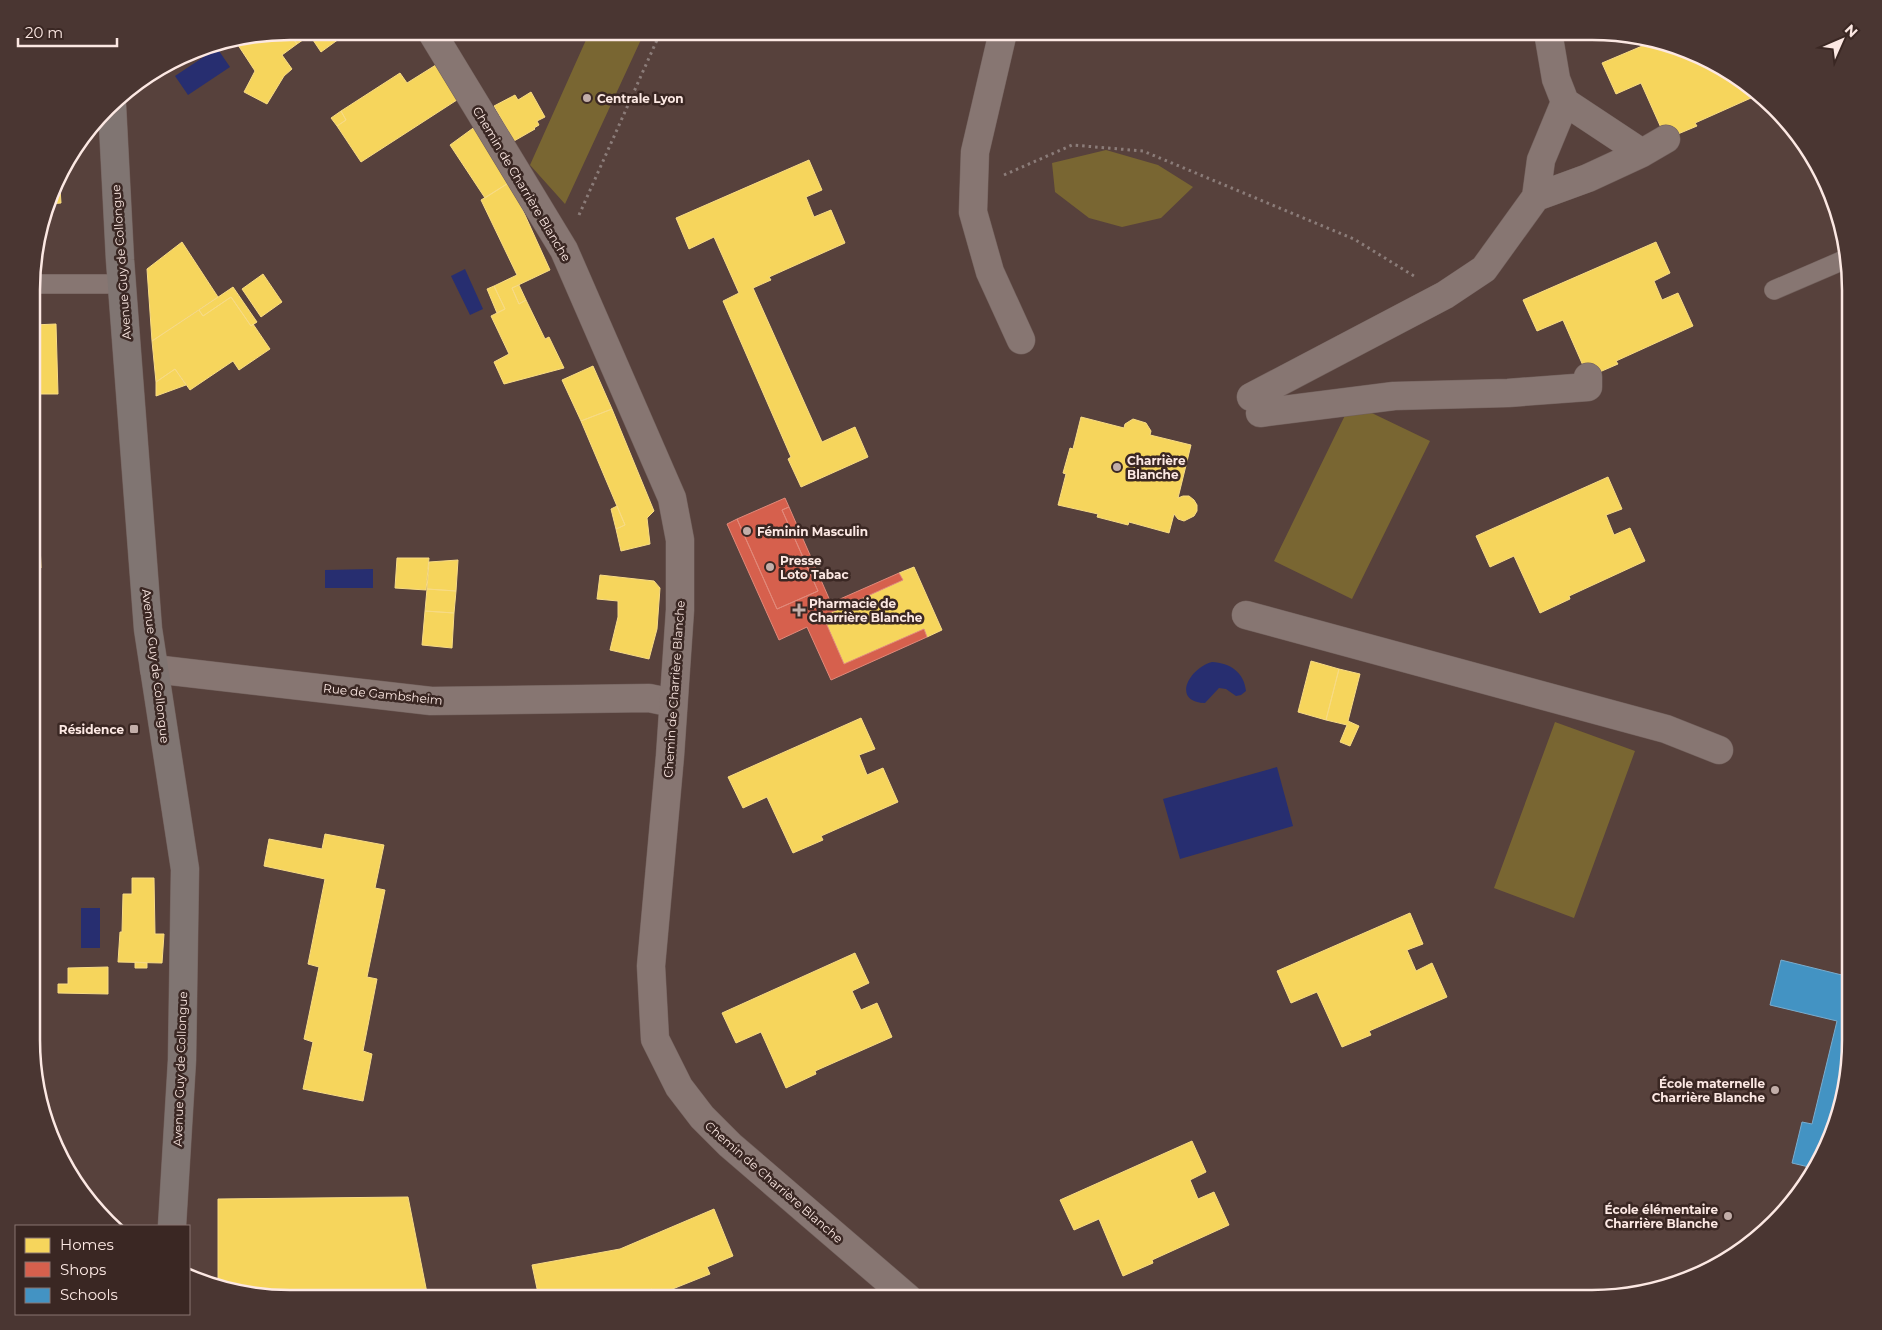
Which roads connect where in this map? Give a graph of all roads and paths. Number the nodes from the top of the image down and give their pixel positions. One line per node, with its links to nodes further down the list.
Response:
1 (436, 40): 11 (street, Chemin de Charrière Blanche)
2 (657, 40): 11 (path)
3 (1001, 40): 9 (street)
4 (1549, 40): 5 (street)
5 (1565, 102): 8 (street); 10 (street)
6 (112, 114): 14 (main road, Avenue Guy de Collongue)
7 (1666, 139): 8 (street)
8 (1642, 154): 10 (street)
9 (974, 188): 16 (path); 17 (street)
10 (1536, 197): 16 (street)
11 (564, 250): 21 (street, Chemin de Charrière Blanche)
12 (1840, 261): 15 (lane)
13 (40, 284): 14 (lane)
14 (122, 284): 20 (main road, Avenue Guy de Collongue)
15 (1774, 290)
16 (1445, 295): 18 (street)
17 (1020, 340)
18 (1588, 377)
19 (1246, 615): 22 (street)
20 (154, 669): 21 (street, Rue de Gambsheim); 23 (main road, Avenue Guy de Collongue)
21 (673, 703): 24 (street, Chemin de Charrière Blanche)
22 (1719, 750)
23 (172, 1225)
24 (899, 1290)

